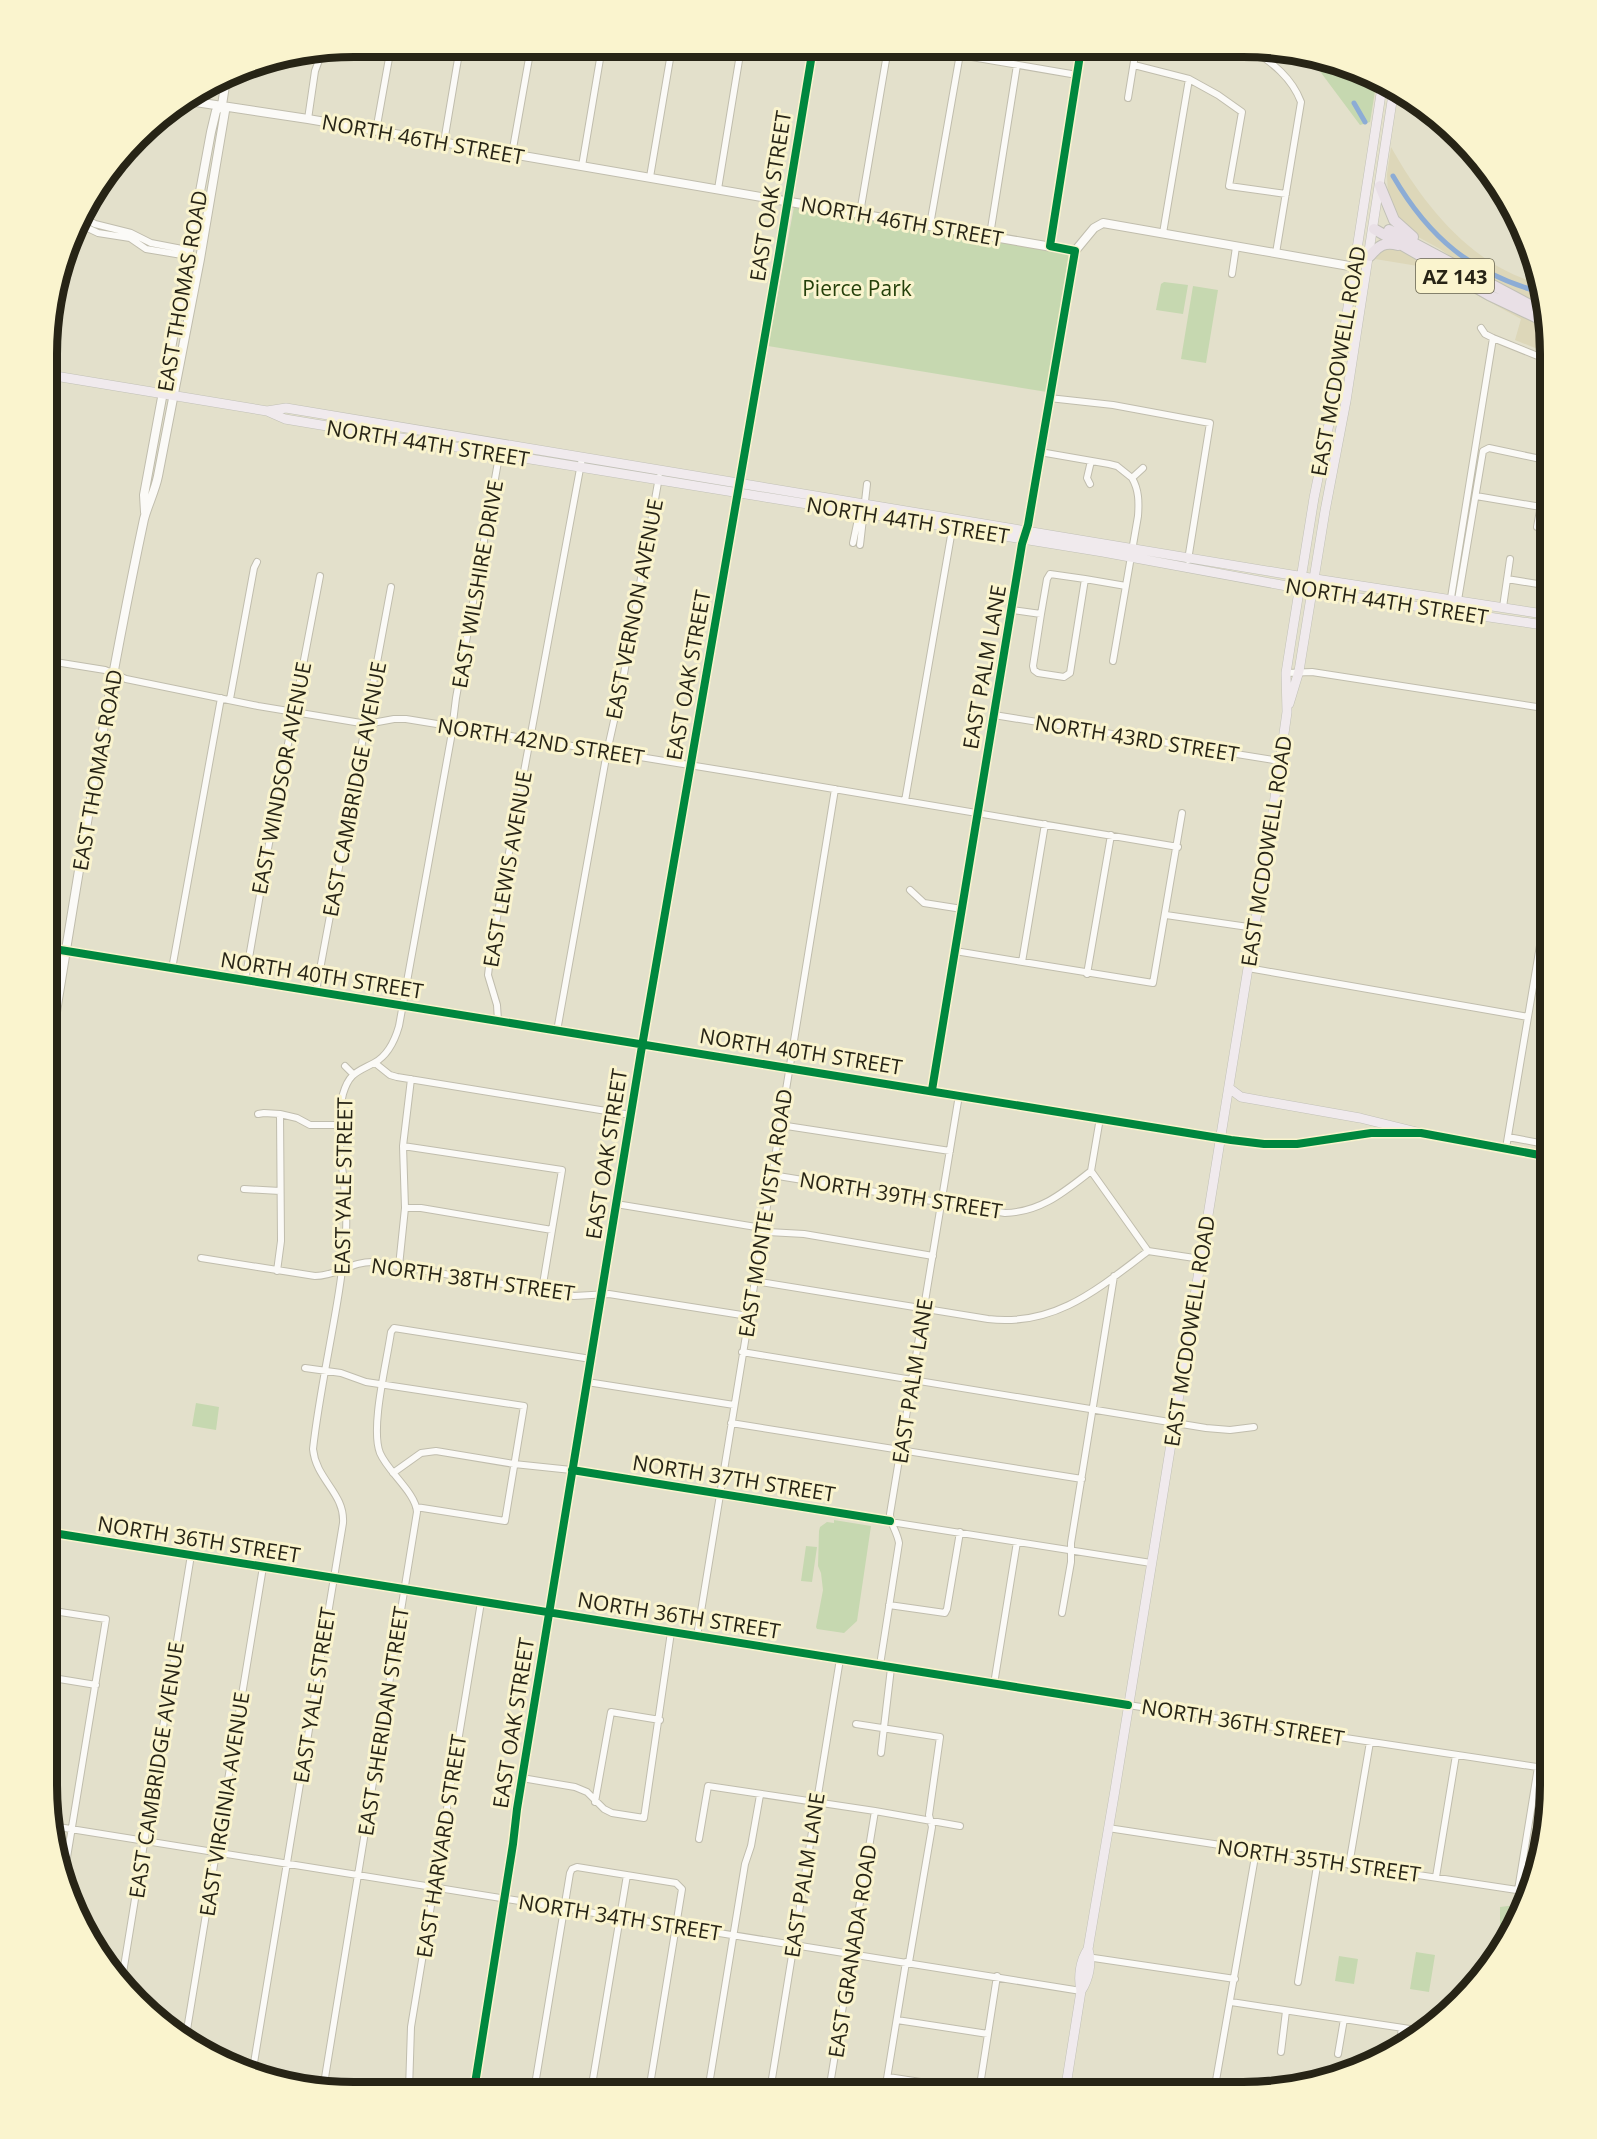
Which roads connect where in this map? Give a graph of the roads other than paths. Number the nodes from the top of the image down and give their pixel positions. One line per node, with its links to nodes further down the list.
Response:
1 (389, 57): 28 (street)
2 (458, 57): 29 (street)
3 (529, 57): 30 (street)
4 (600, 57): 31 (street)
5 (670, 57): 32 (street)
6 (740, 57): 34 (street)
7 (812, 57): 37 (street, EAST OAK STREET)
8 (886, 57): 38 (street)
9 (959, 57): 41 (street)
10 (984, 57): 15 (street)
11 (1080, 57): 17 (street)
12 (1135, 57): 16 (street)
13 (1262, 58): 35 (street)
14 (319, 60): 27 (street)
15 (1017, 65): 17 (street); 45 (street)
16 (1134, 65): 18 (street); 22 (street)
17 (1077, 75): 46 (street)
18 (1189, 79): 35 (street); 44 (street)
19 (225, 87): 26 (street, EAST THOMAS ROAD)
20 (1381, 91): 23 (main road, EAST MCDOWELL ROAD)
21 (1393, 97): 24 (main road, EAST MCDOWELL ROAD)
22 (1128, 98)
23 (1380, 99): 24 (main road); 40 (main road, EAST MCDOWELL ROAD)
24 (1392, 101): 33 (main road, EAST MCDOWELL ROAD)
25 (197, 102): 26 (street, NORTH 46TH STREET)
26 (222, 105): 27 (street, NORTH 46TH STREET); 36 (street, EAST THOMAS ROAD); 53 (street, EAST THOMAS ROAD)
27 (308, 119): 28 (street, NORTH 46TH STREET)
28 (376, 131): 29 (street, NORTH 46TH STREET)
29 (444, 142): 30 (street, NORTH 46TH STREET)
30 (512, 154): 31 (street, NORTH 46TH STREET)
31 (582, 166): 32 (street, NORTH 46TH STREET)
32 (650, 177): 34 (street, NORTH 46TH STREET)
33 (1380, 186): 42 (main road, EAST MCDOWELL ROAD); 54 (highway)
34 (718, 189): 37 (street, NORTH 46TH STREET)
35 (1286, 194): 51 (street)
36 (199, 200): 50 (street, EAST THOMAS ROAD); 53 (street)
37 (788, 201): 38 (street, NORTH 46TH STREET); 89 (street, EAST OAK STREET)
38 (860, 213): 41 (street, NORTH 46TH STREET)
39 (89, 221): 50 (street)
40 (1362, 222): 42 (main road, AZ 143); 55 (main road, EAST MCDOWELL ROAD)
41 (930, 225): 45 (street, NORTH 46TH STREET)
42 (1374, 226): 48 (highway, AZ 143); 52 (main road, EAST MCDOWELL ROAD); 54 (highway, AZ 143)
43 (86, 227): 50 (street)
44 (1163, 233): 47 (street); 49 (street)
45 (990, 236): 46 (street, NORTH 46TH STREET)
46 (1050, 246): 49 (street, NORTH 46TH STREET)
47 (1236, 247): 51 (street); 56 (street)
48 (1406, 249): 52 (highway); 58 (highway, AZ 143)
49 (1075, 251): 71 (street, EAST PALM LANE)
50 (189, 253): 61 (street, EAST THOMAS ROAD)
51 (1276, 253): 55 (street)
52 (1370, 256): 57 (main road, EAST MCDOWELL ROAD)
53 (200, 259): 61 (street); 70 (street, EAST THOMAS ROAD)
54 (1445, 260): 60 (highway, AZ 143)
55 (1355, 267): 57 (main road); 59 (main road, EAST MCDOWELL ROAD)
56 (1232, 274)
57 (1362, 300): 59 (main road); 66 (main road, EAST MCDOWELL ROAD)
58 (1505, 303): 62 (highway, AZ 143); 63 (highway)
59 (1349, 304): 68 (main road, EAST MCDOWELL ROAD)
60 (1536, 308)
61 (177, 317): 70 (street, EAST THOMAS ROAD)
62 (1537, 317)
63 (1538, 321)
64 (1481, 328): 65 (street)
65 (1493, 338): 67 (street); 113 (street)
66 (1354, 352): 68 (main road); 74 (main road, EAST MCDOWELL ROAD)
67 (1540, 357)
68 (1340, 358): 73 (main road, EAST MCDOWELL ROAD)
69 (57, 376): 70 (main road, NORTH 44TH STREET)
70 (168, 395): 72 (main road, NORTH 44TH STREET); 124 (street, EAST THOMAS ROAD)
71 (1049, 398): 80 (street, EAST PALM LANE); 99 (street)
72 (267, 411): 75 (main road, NORTH 44TH STREET); 76 (main road, NORTH 44TH STREET)
73 (1327, 433): 74 (main road); 77 (main road, EAST MCDOWELL ROAD)
74 (1340, 435): 78 (main road, EAST MCDOWELL ROAD)
75 (454, 437): 76 (street); 79 (main road, NORTH 44TH STREET)
76 (452, 447): 79 (main road, NORTH 44TH STREET)
77 (1324, 448): 78 (main road); 104 (main road, EAST MCDOWELL ROAD)
78 (1337, 449): 105 (main road, EAST MCDOWELL ROAD)
79 (501, 450): 83 (main road, NORTH 44TH STREET); 132 (street, EAST WILSHIRE DRIVE)
80 (1040, 452): 82 (street); 96 (street, EAST PALM LANE)
81 (1540, 459): 90 (street)
82 (1091, 461): 86 (street); 88 (street)
83 (581, 463): 85 (main road, NORTH 44TH STREET); 133 (street, EAST LEWIS AVENUE)
84 (1143, 468): 86 (street)
85 (659, 475): 89 (main road, NORTH 44TH STREET); 134 (street, EAST VERNON AVENUE)
86 (1132, 478): 98 (street)
87 (867, 484): 92 (street)
88 (1090, 484)
89 (739, 488): 92 (main road, NORTH 44TH STREET); 136 (street, EAST OAK STREET)
90 (1476, 496): 91 (street); 113 (street)
91 (1540, 507)
92 (863, 508): 94 (main road, NORTH 44TH STREET); 97 (street)
93 (1540, 512): 95 (street)
94 (953, 523): 96 (main road, NORTH 44TH STREET); 138 (street)
95 (1537, 527)
96 (1025, 534): 98 (main road, NORTH 44TH STREET); 115 (street, EAST PALM LANE)
97 (857, 544)
98 (1132, 552): 99 (main road, NORTH 44TH STREET); 102 (main road, NORTH 44TH STREET); 109 (street)
99 (1189, 556): 102 (street); 104 (main road, NORTH 44TH STREET)
100 (1510, 559): 107 (street)
101 (257, 562): 126 (street)
102 (1187, 568): 111 (main road, NORTH 44TH STREET)
103 (320, 576): 128 (street, EAST WINDSOR AVENUE)
104 (1301, 576): 105 (main road, NORTH 44TH STREET); 111 (main road, EAST MCDOWELL ROAD)
105 (1314, 578): 112 (main road, EAST MCDOWELL ROAD); 113 (main road, NORTH 44TH STREET)
106 (1085, 579): 109 (street); 118 (street); 118 (street)
107 (1507, 579): 108 (street); 114 (street)
108 (1540, 584)
109 (1126, 586): 120 (street)
110 (391, 587): 131 (street, EAST CAMBRIDGE AVENUE)
111 (1299, 589): 112 (main road, NORTH 44TH STREET); 123 (main road, EAST MCDOWELL ROAD)
112 (1312, 591): 116 (main road, NORTH 44TH STREET); 122 (main road, EAST MCDOWELL ROAD)
113 (1455, 600): 114 (main road, NORTH 44TH STREET); 116 (street)
114 (1503, 607): 117 (main road, NORTH 44TH STREET)
115 (1012, 610): 118 (street); 130 (street, EAST PALM LANE)
116 (1449, 610): 119 (main road, NORTH 44TH STREET)
117 (1540, 613)
118 (1041, 614)
119 (1540, 624)
120 (1113, 661)
121 (57, 662): 124 (street, NORTH 42ND STREET)
122 (1299, 671): 123 (street); 127 (street); 129 (main road, EAST MCDOWELL ROAD)
123 (1286, 673): 129 (main road, EAST MCDOWELL ROAD)
124 (114, 674): 125 (street, NORTH 42ND STREET); 150 (street, EAST THOMAS ROAD)
125 (222, 698): 126 (street, NORTH 42ND STREET); 154 (street)
126 (230, 699): 128 (street, NORTH 42ND STREET)
127 (1540, 707)
128 (294, 712): 131 (street, NORTH 42ND STREET); 156 (street, EAST WINDSOR AVENUE)
129 (1287, 712): 135 (main road, EAST MCDOWELL ROAD)
130 (994, 715): 135 (street, NORTH 43RD STREET); 139 (street, EAST PALM LANE)
131 (367, 724): 132 (street, NORTH 42ND STREET); 157 (street, EAST CAMBRIDGE AVENUE)
132 (453, 727): 133 (street, NORTH 42ND STREET); 159 (street, EAST WILSHIRE DRIVE)
133 (529, 740): 134 (street, NORTH 42ND STREET); 161 (street, EAST LEWIS AVENUE)
134 (607, 752): 136 (street, NORTH 42ND STREET); 162 (street, EAST VERNON AVENUE)
135 (1280, 761): 147 (main road, EAST MCDOWELL ROAD)
136 (691, 766): 137 (street, NORTH 42ND STREET); 163 (street, EAST OAK STREET)
137 (835, 789): 138 (street, NORTH 42ND STREET); 166 (street, EAST MONTE VISTA ROAD)
138 (905, 801): 139 (street, NORTH 42ND STREET)
139 (978, 813): 141 (street, NORTH 42ND STREET); 145 (street, EAST PALM LANE)
140 (1182, 813): 143 (street)
141 (1045, 824): 142 (street, NORTH 42ND STREET); 152 (street)
142 (1111, 835): 143 (street, NORTH 42ND STREET); 155 (street)
143 (1178, 847): 146 (street)
144 (910, 890): 145 (street)
145 (962, 909): 151 (street, EAST PALM LANE)
146 (1166, 915): 147 (street); 155 (street)
147 (1255, 928): 153 (main road, EAST MCDOWELL ROAD)
148 (1540, 946): 160 (street)
149 (57, 950): 150 (street, NORTH 40TH STREET)
150 (66, 951): 154 (street, NORTH 40TH STREET); 158 (street, EAST THOMAS ROAD)
151 (955, 951): 152 (street); 170 (street, EAST PALM LANE)
152 (1022, 962): 155 (street)
153 (1248, 968): 160 (street); 169 (main road, EAST MCDOWELL ROAD)
154 (172, 969): 156 (street, NORTH 40TH STREET)
155 (1087, 974)
156 (245, 981): 157 (street, NORTH 40TH STREET)
157 (316, 991): 159 (street, NORTH 40TH STREET)
158 (57, 1006)
159 (402, 1006): 161 (street, NORTH 40TH STREET); 164 (street, EAST YALE STREET)
160 (1528, 1017): 179 (street)
161 (498, 1021): 162 (street, NORTH 40TH STREET)
162 (557, 1031): 163 (street, NORTH 40TH STREET)
163 (643, 1045): 166 (street, NORTH 40TH STREET); 174 (street, EAST OAK STREET)
164 (375, 1063): 167 (street, EAST YALE STREET); 168 (street)
165 (345, 1066): 167 (street, EAST YALE STREET)
166 (789, 1068): 170 (street, NORTH 40TH STREET); 177 (street, EAST MONTE VISTA ROAD)
167 (353, 1074): 176 (street, EAST YALE STREET)
168 (411, 1079): 174 (street); 182 (street)
169 (1229, 1088): 178 (main road); 180 (main road, EAST MCDOWELL ROAD)
170 (932, 1090): 171 (street, NORTH 40TH STREET)
171 (959, 1095): 175 (street, NORTH 40TH STREET); 184 (street, EAST PALM LANE)
172 (258, 1114): 173 (street)
173 (280, 1114): 176 (street); 189 (street)
174 (631, 1115): 191 (street, EAST OAK STREET)
175 (1100, 1118): 180 (street, NORTH 40TH STREET); 186 (street)
176 (340, 1125): 201 (street, EAST YALE STREET)
177 (780, 1125): 184 (street); 187 (street, EAST MONTE VISTA ROAD)
178 (1422, 1133): 180 (street, NORTH 40TH STREET); 183 (street, NORTH 40TH STREET)
179 (1508, 1137): 181 (street); 183 (street)
180 (1221, 1138): 198 (main road, EAST MCDOWELL ROAD)
181 (1540, 1143)
182 (403, 1146): 192 (street); 194 (street)
183 (1506, 1149): 185 (street, NORTH 40TH STREET)
184 (950, 1151): 190 (street, EAST PALM LANE)
185 (1540, 1155)
186 (1091, 1171): 190 (street, NORTH 39TH STREET); 195 (street)
187 (772, 1175): 190 (street, NORTH 39TH STREET); 193 (street, EAST MONTE VISTA ROAD)
188 (244, 1189): 189 (street)
189 (280, 1191): 200 (street)
190 (941, 1203): 196 (street, EAST PALM LANE)
191 (616, 1204): 193 (street); 205 (street, EAST OAK STREET)
192 (405, 1208): 194 (street); 199 (street)
193 (763, 1229): 196 (street); 203 (street, EAST MONTE VISTA ROAD)
194 (552, 1230): 204 (street)
195 (1148, 1251): 198 (street); 202 (street)
196 (933, 1256): 206 (street, EAST PALM LANE)
197 (201, 1258): 200 (street, NORTH 38TH STREET)
198 (1201, 1259): 217 (main road, EAST MCDOWELL ROAD)
199 (399, 1266): 201 (street, NORTH 38TH STREET); 204 (street, NORTH 38TH STREET)
200 (277, 1270): 201 (street, NORTH 38TH STREET)
201 (342, 1270): 211 (street, EAST YALE STREET)
202 (1114, 1276): 206 (street); 216 (street)
203 (754, 1281): 206 (street); 207 (street, EAST MONTE VISTA ROAD)
204 (542, 1290): 205 (street, NORTH 38TH STREET)
205 (602, 1294): 207 (street, NORTH 38TH STREET); 209 (street, EAST OAK STREET)
206 (924, 1309): 212 (street, EAST PALM LANE)
207 (748, 1316): 208 (street, EAST MONTE VISTA ROAD)
208 (742, 1352): 212 (street); 215 (street, EAST MONTE VISTA ROAD)
209 (591, 1359): 213 (street, EAST OAK STREET); 214 (street)
210 (305, 1368): 211 (street)
211 (326, 1371): 214 (street); 235 (street, EAST YALE STREET)
212 (912, 1380): 216 (street); 220 (street, EAST PALM LANE)
213 (587, 1382): 215 (street); 222 (street, EAST OAK STREET)
214 (383, 1385): 221 (street); 223 (street)
215 (734, 1405): 218 (street, EAST MONTE VISTA ROAD)
216 (1093, 1409): 217 (street); 224 (street)
217 (1174, 1422): 219 (street); 233 (main road, EAST MCDOWELL ROAD)
218 (731, 1423): 220 (street); 225 (street, EAST MONTE VISTA ROAD)
219 (1254, 1427)
220 (901, 1450): 224 (street); 227 (street, EAST PALM LANE)
221 (514, 1464): 222 (street, NORTH 37TH STREET); 223 (street, NORTH 37TH STREET); 226 (street)
222 (572, 1470): 225 (street, NORTH 37TH STREET); 240 (street, EAST OAK STREET)
223 (393, 1473): 226 (street)
224 (1082, 1479): 231 (street)
225 (719, 1493): 227 (street, NORTH 37TH STREET); 243 (street, EAST MONTE VISTA ROAD)
226 (416, 1507): 236 (street, EAST SHERIDAN STREET)
227 (890, 1521): 228 (street, NORTH 37TH STREET); 238 (street, EAST PALM LANE)
228 (960, 1532): 230 (street, NORTH 37TH STREET); 238 (street)
229 (57, 1535): 232 (street, NORTH 36TH STREET)
230 (1017, 1542): 231 (street, NORTH 37TH STREET); 248 (street)
231 (1071, 1550): 233 (street, NORTH 37TH STREET); 241 (street)
232 (191, 1555): 234 (street, NORTH 36TH STREET); 269 (street, EAST CAMBRIDGE AVENUE)
233 (1151, 1563): 250 (main road, EAST MCDOWELL ROAD)
234 (263, 1567): 235 (street, NORTH 36TH STREET); 271 (street, EAST VIRGINIA AVENUE)
235 (334, 1578): 236 (street, NORTH 36TH STREET); 274 (street, EAST YALE STREET)
236 (405, 1589): 237 (street, NORTH 36TH STREET); 276 (street, EAST SHERIDAN STREET)
237 (481, 1602): 240 (street, NORTH 36TH STREET); 279 (street, EAST HARVARD STREET)
238 (890, 1605): 245 (street, EAST PALM LANE)
239 (57, 1612): 249 (street)
240 (549, 1613): 242 (street, NORTH 36TH STREET); 258 (street, EAST OAK STREET)
241 (1062, 1613)
242 (671, 1632): 243 (street, NORTH 36TH STREET); 251 (street)
243 (697, 1636): 244 (street, NORTH 36TH STREET)
244 (840, 1659): 245 (street, NORTH 36TH STREET); 261 (street, EAST PALM LANE)
245 (880, 1665): 246 (street, NORTH 36TH STREET)
246 (891, 1668): 248 (street, NORTH 36TH STREET); 253 (street)
247 (57, 1679): 249 (street)
248 (994, 1684): 250 (street, NORTH 36TH STREET)
249 (96, 1685): 267 (street)
250 (1128, 1705): 254 (street, NORTH 36TH STREET); 266 (main road, EAST MCDOWELL ROAD)
251 (660, 1720): 260 (street); 260 (street)
252 (856, 1724): 253 (street)
253 (883, 1728): 255 (street); 263 (street)
254 (1370, 1742): 256 (street, NORTH 36TH STREET); 275 (street)
255 (881, 1753)
256 (1456, 1755): 257 (street, NORTH 36TH STREET); 278 (street)
257 (1538, 1767): 280 (street)
258 (522, 1778): 260 (street); 281 (street, EAST OAK STREET)
259 (760, 1795): 261 (street); 268 (street); 285 (street)
260 (595, 1802)
261 (816, 1803): 262 (street); 286 (street, EAST PALM LANE)
262 (875, 1811): 263 (street); 287 (street, EAST GRANADA ROAD)
263 (930, 1821): 264 (street); 289 (street)
264 (960, 1827)
265 (61, 1828): 267 (street, NORTH 34TH STREET)
266 (1108, 1828): 270 (street, NORTH 35TH STREET); 288 (main road, EAST MCDOWELL ROAD)
267 (72, 1830): 269 (street, NORTH 34TH STREET); 273 (street)
268 (699, 1839)
269 (144, 1841): 271 (street, NORTH 34TH STREET); 290 (street, EAST CAMBRIDGE AVENUE)
270 (1256, 1851): 272 (street, NORTH 35TH STREET); 292 (street)
271 (216, 1852): 274 (street, NORTH 34TH STREET); 301 (street, EAST VIRGINIA AVENUE)
272 (1318, 1860): 275 (street, NORTH 35TH STREET); 293 (street)
273 (67, 1861)
274 (287, 1864): 276 (street, NORTH 34TH STREET); 306 (street, EAST YALE STREET)
275 (1349, 1865): 278 (street, NORTH 35TH STREET)
276 (358, 1875): 279 (street, NORTH 34TH STREET); 308 (street, EAST SHERIDAN STREET)
277 (627, 1875): 282 (street); 283 (street); 284 (street)
278 (1436, 1877): 280 (street, NORTH 35TH STREET)
279 (434, 1887): 281 (street, NORTH 34TH STREET); 309 (street, EAST HARVARD STREET)
280 (1518, 1890)
281 (505, 1898): 282 (street, NORTH 34TH STREET); 310 (street, EAST OAK STREET)
282 (564, 1908): 283 (street, NORTH 34TH STREET); 311 (street)
283 (621, 1916): 284 (street, NORTH 34TH STREET); 312 (street)
284 (676, 1925): 285 (street, NORTH 34TH STREET); 313 (street)
285 (733, 1935): 286 (street, NORTH 34TH STREET); 314 (street)
286 (793, 1944): 287 (street, NORTH 34TH STREET); 315 (street, EAST PALM LANE)
287 (852, 1953): 289 (street, NORTH 34TH STREET); 316 (street, EAST GRANADA ROAD)
288 (1087, 1954): 292 (street); 294 (main road, EAST MCDOWELL ROAD)
289 (908, 1962): 291 (street, NORTH 34TH STREET); 298 (street)
290 (123, 1972)
291 (997, 1976): 294 (street, NORTH 34TH STREET); 302 (street)
292 (1234, 1980): 295 (street)
293 (1298, 1982)
294 (1081, 1991): 320 (main road, EAST MCDOWELL ROAD)
295 (1231, 2002): 296 (street); 321 (street)
296 (1286, 2011): 297 (street); 304 (street)
297 (1344, 2019): 299 (street); 305 (street)
298 (897, 2020): 302 (street); 307 (street)
299 (1402, 2028): 300 (street); 303 (street)
300 (1412, 2029)
301 (187, 2031)
302 (988, 2034): 319 (street)
303 (1401, 2037)
304 (1281, 2052)
305 (1338, 2054)
306 (254, 2064)
307 (888, 2077): 317 (street); 318 (street)
308 (324, 2080)
309 (409, 2082)
310 (475, 2082)
311 (535, 2082)
312 (593, 2082)
313 (650, 2082)
314 (709, 2082)
315 (771, 2082)
316 (830, 2082)
317 (887, 2082)
318 (920, 2082)
319 (980, 2082)
320 (1067, 2082)
321 (1216, 2082)

